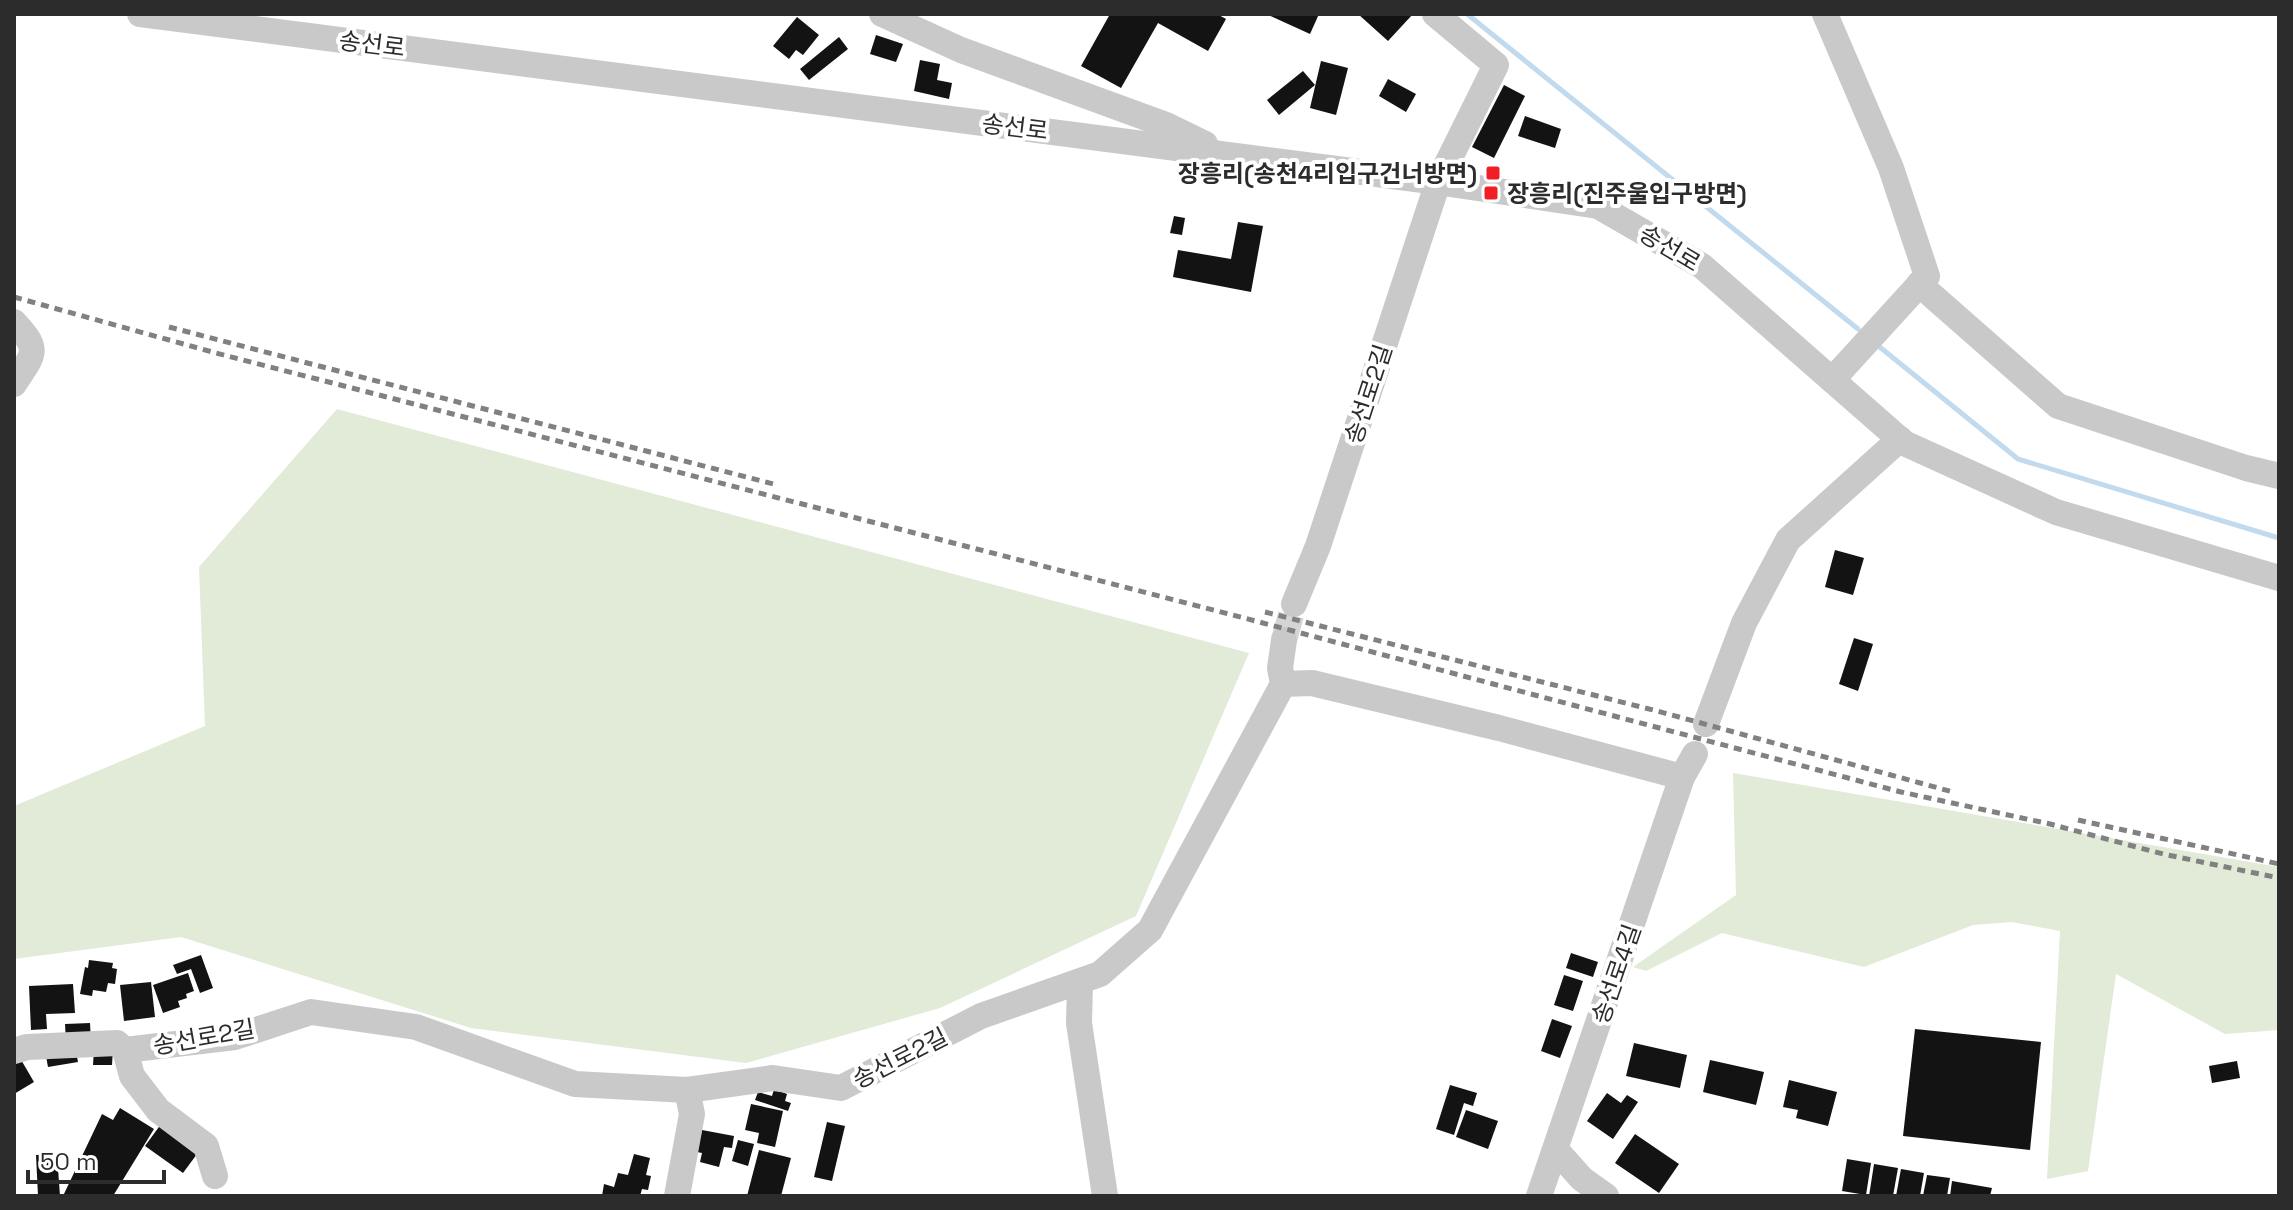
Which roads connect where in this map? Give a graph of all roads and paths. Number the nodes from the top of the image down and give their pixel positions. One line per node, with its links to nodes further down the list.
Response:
1 (140, 14): 5 (street, 송선로)
2 (882, 14): 6 (street)
3 (1435, 14): 7 (street, 송선로2길)
4 (1825, 14): 8 (street)
5 (247, 21): 6 (street, 송선로)
6 (1228, 155): 7 (street, 송선로)
7 (1438, 182): 10 (street, 송선로); 15 (street, 송선로2길)
8 (1919, 284): 10 (street); 13 (street)
9 (14, 322): 11 (street)
10 (1832, 380): 12 (street, 송선로)
11 (14, 384)
12 (1900, 439): 14 (street, 송선로); 18 (street)
13 (2279, 476)
14 (2279, 578)
15 (1294, 604)
16 (1284, 640): 17 (street, 송선로2길)
17 (1283, 684): 19 (street, 송선로2길); 23 (street, 송선로4길)
18 (1706, 724)
19 (1080, 982): 22 (street, 송선로2길); 26 (street)
20 (125, 1050): 21 (street, 송선로2길); 22 (street, 송선로2길); 24 (street, 송선로2길)
21 (14, 1051)
22 (687, 1090): 25 (street)
23 (1556, 1150): 27 (street, 송선로4길); 28 (street)
24 (215, 1176)
25 (677, 1196)
26 (1105, 1196)
27 (1539, 1196)
28 (1606, 1196)

